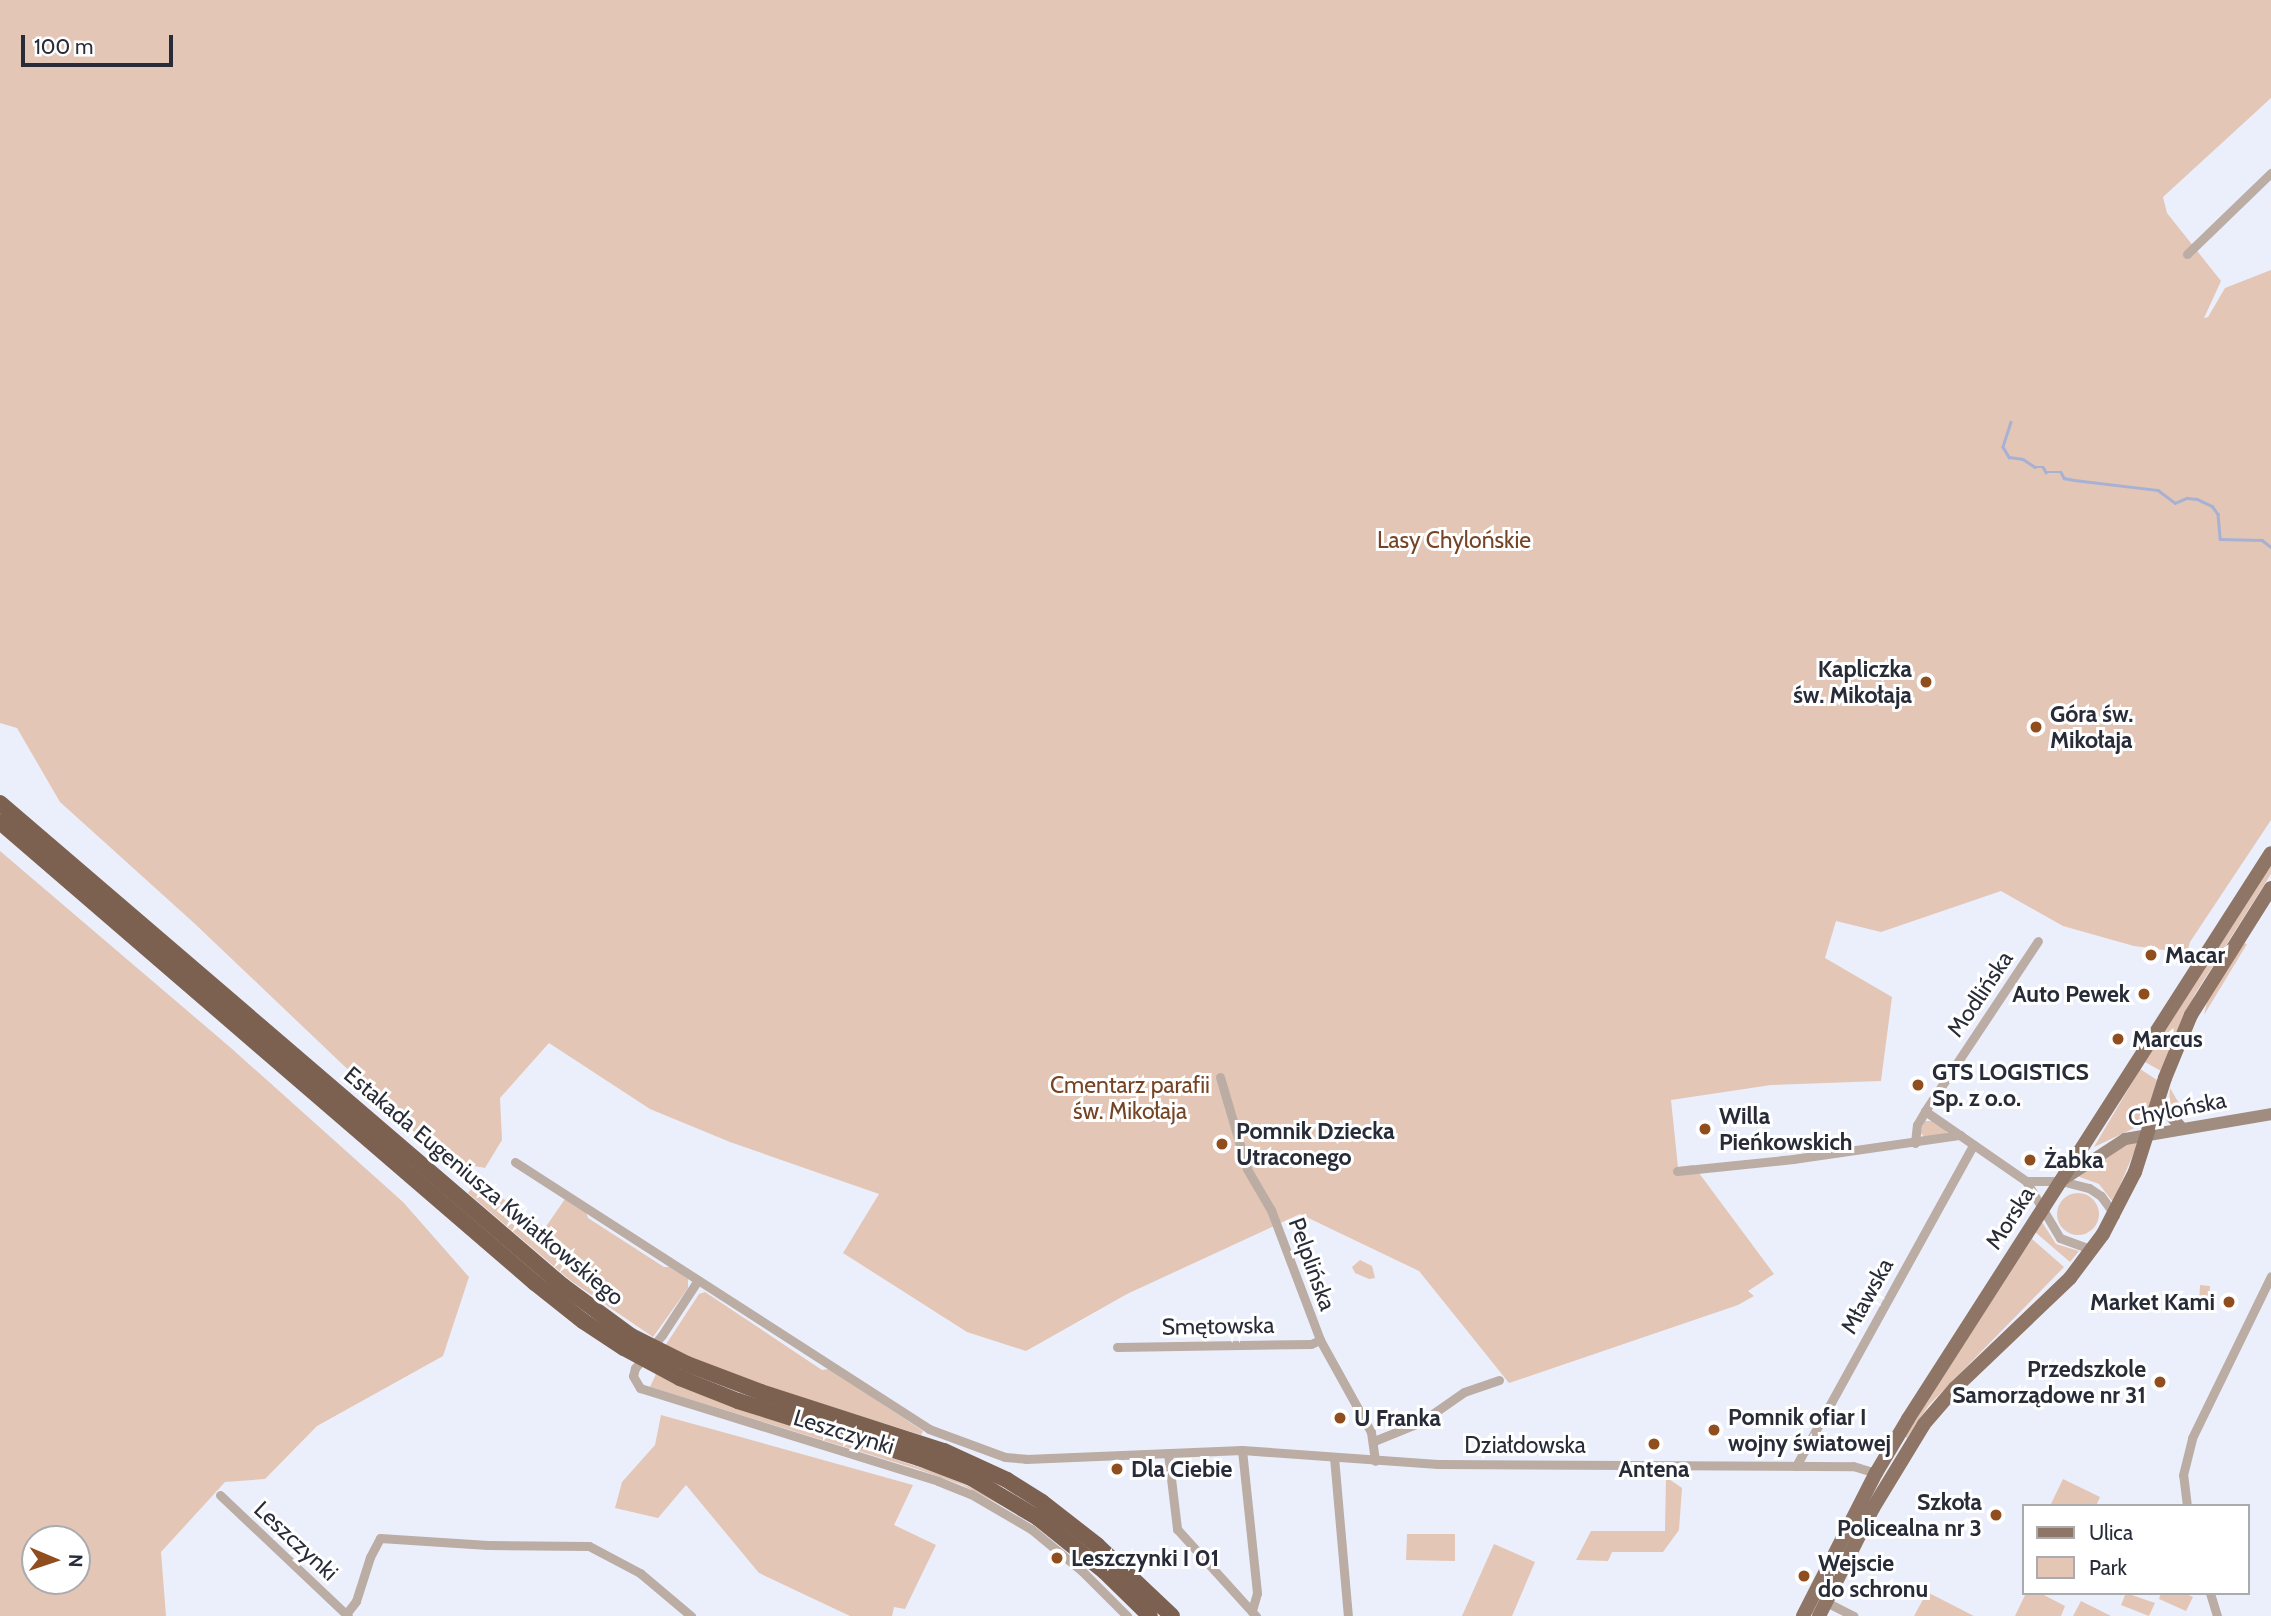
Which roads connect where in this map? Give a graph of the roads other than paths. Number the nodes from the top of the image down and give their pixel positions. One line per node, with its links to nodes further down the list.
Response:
1 (2271, 173): 2 (street)
2 (2187, 254)
3 (0, 803): 5 (highway, Estakada Eugeniusza Kwiatkowskiego)
4 (0, 822): 5 (highway, Estakada Eugeniusza Kwiatkowskiego)
5 (43, 849): 29 (highway, Estakada Eugeniusza Kwiatkowskiego, bridge)
6 (2271, 853): 21 (main road, Morska)
7 (2271, 888): 10 (main road)
8 (2038, 941): 11 (street, Modlińska)
9 (1220, 1077): 27 (street, Pelplińska)
10 (2158, 1101): 13 (street); 14 (main road)
11 (1925, 1111): 15 (street); 16 (street, Modlińska)
12 (2271, 1114): 13 (street, Chylońska)
13 (2181, 1127): 14 (street, Chylońska)
14 (2147, 1134): 21 (street, Chylońska); 23 (main road)
15 (1960, 1135): 16 (street); 17 (street)
16 (1915, 1143): 19 (street)
17 (1973, 1145): 20 (street); 37 (street, Mławska)
18 (515, 1162): 26 (street, Leszczynki)
19 (1676, 1171)
20 (2026, 1181): 21 (street); 22 (street)
21 (2061, 1181): 22 (main road, Morska); 23 (street)
22 (2042, 1210): 24 (street); 38 (main road, Morska)
23 (2115, 1214): 24 (main road)
24 (2093, 1250): 42 (main road)
25 (2271, 1276): 40 (street)
26 (698, 1280): 34 (street, Leszczynki); 46 (street, Leszczynki)
27 (1320, 1340): 28 (street, Smętowska); 31 (street, Pelplińska)
28 (1117, 1347)
29 (683, 1371): 47 (highway, Estakada Eugeniusza Kwiatkowskiego); 48 (highway, Estakada Eugeniusza Kwiatkowskiego)
30 (1499, 1380): 31 (street)
31 (1374, 1441): 36 (street, Pelplińska)
32 (1242, 1450): 33 (street, Działdowska); 35 (street, Działdowska); 43 (street)
33 (1168, 1453): 34 (street, Działdowska); 43 (street)
34 (1005, 1457)
35 (1334, 1457): 36 (street, Działdowska); 49 (street)
36 (1375, 1461): 37 (street, Działdowska)
37 (1796, 1466): 38 (street, Działdowska)
38 (1877, 1473): 50 (main road, Morska)
39 (220, 1495): 44 (street, Leszczynki)
40 (2187, 1504)
41 (2211, 1595): 53 (street)
42 (1826, 1602): 51 (main road); 52 (street)
43 (1254, 1614)
44 (347, 1615): 45 (street, Leszczynki)
45 (691, 1616)
46 (1127, 1616)
47 (1150, 1616)
48 (1172, 1616)
49 (1348, 1616)
50 (1803, 1616)
51 (1819, 1616)
52 (1853, 1616)
53 (2217, 1616)

